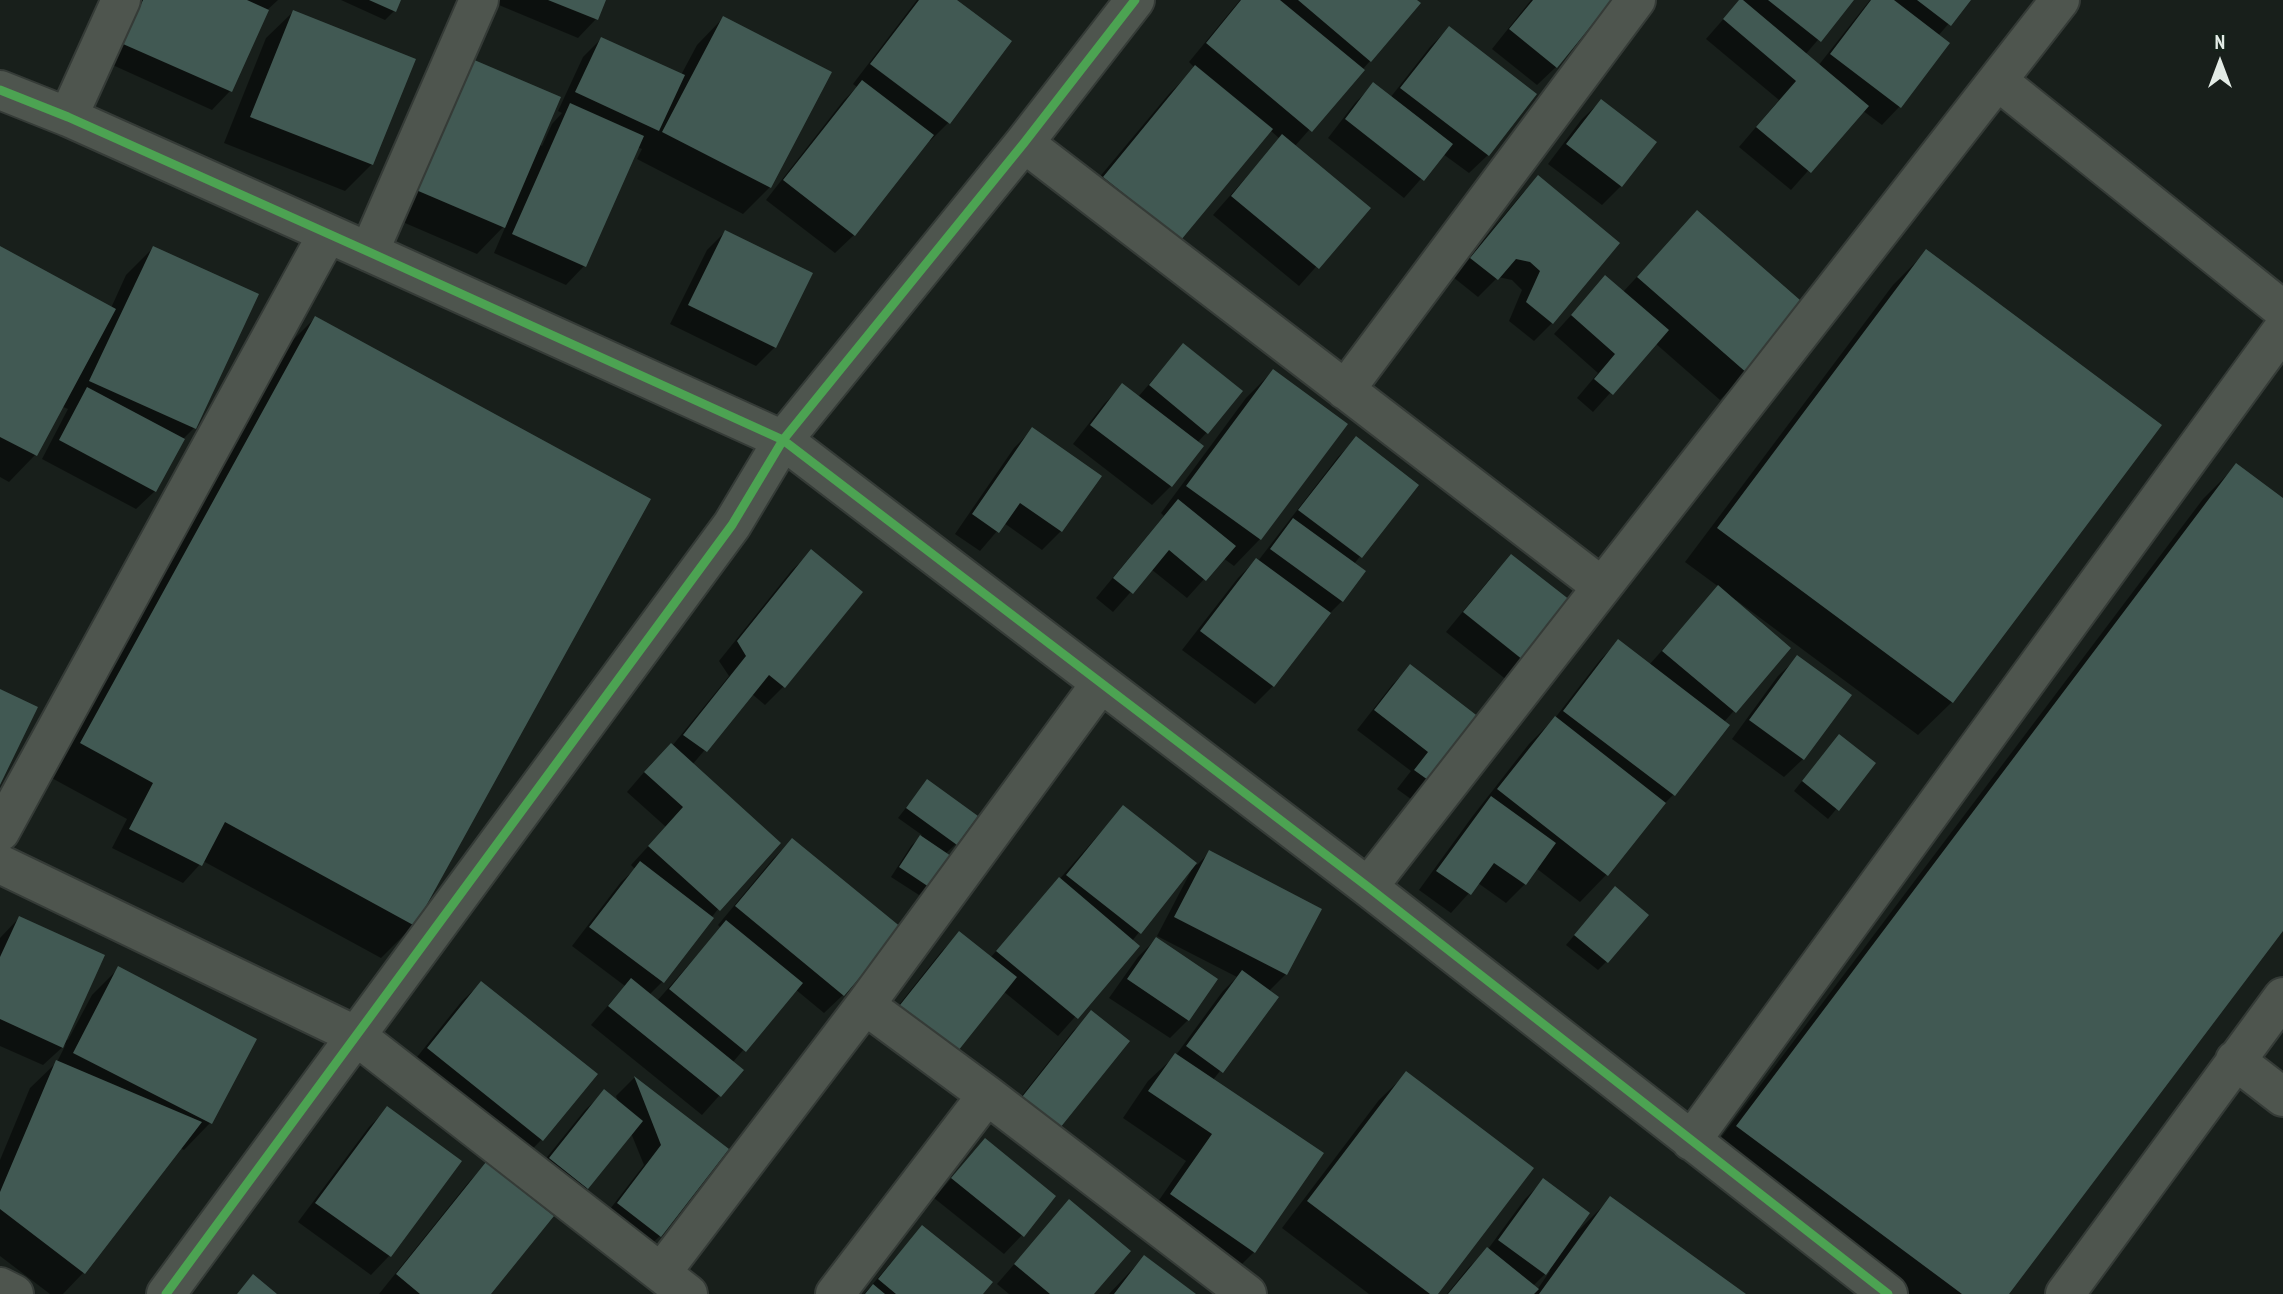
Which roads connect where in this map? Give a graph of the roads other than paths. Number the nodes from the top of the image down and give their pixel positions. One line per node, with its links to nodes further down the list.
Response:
1 (121, 0): 8 (street)
2 (479, 0): 11 (street)
3 (1135, 0): 9 (street)
4 (1636, 0): 14 (street)
5 (2060, 0): 6 (street)
6 (1997, 82): 12 (street); 16 (street)
7 (0, 90): 8 (street)
8 (68, 117): 10 (street)
9 (1024, 143): 14 (street); 15 (street)
10 (327, 235): 11 (street); 18 (street)
11 (369, 252): 15 (street)
12 (2283, 310)
13 (2283, 329): 27 (street)
14 (1345, 390): 16 (street)
15 (783, 440): 17 (street); 23 (street)
16 (1601, 586): 20 (street)
17 (1101, 683): 20 (street); 22 (street)
18 (0, 832)
19 (0, 864): 23 (street)
20 (1368, 887): 27 (street)
21 (2283, 997): 24 (street)
22 (865, 1005): 25 (street); 28 (street)
23 (355, 1035): 28 (street); 31 (street)
24 (2235, 1060): 26 (street); 35 (street)
25 (988, 1095): 32 (street); 33 (street)
26 (2283, 1097)
27 (1691, 1141): 34 (street)
28 (675, 1283)
29 (0, 1287): 30 (street)
30 (14, 1294)
31 (166, 1294)
32 (835, 1294)
33 (1247, 1294)
34 (1888, 1294)
35 (2065, 1294)

